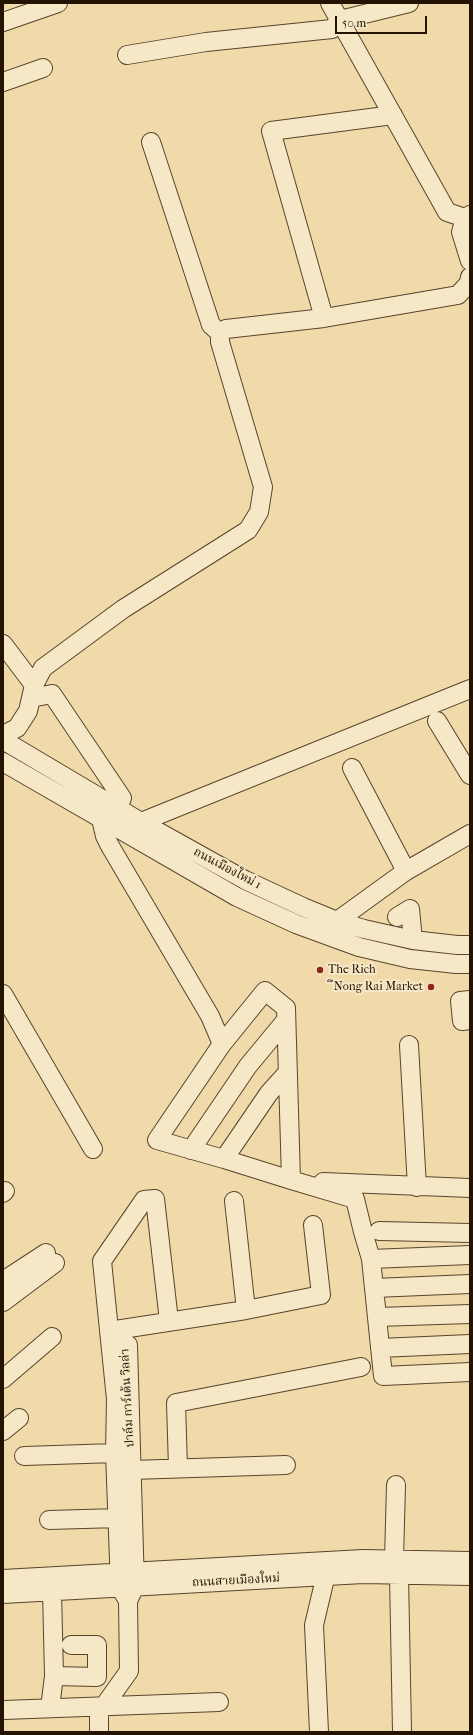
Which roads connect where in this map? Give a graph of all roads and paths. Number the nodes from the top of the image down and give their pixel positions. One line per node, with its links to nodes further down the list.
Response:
1 (58, 3): 5 (street)
2 (330, 3): 4 (street)
3 (409, 3): 4 (street)
4 (340, 20): 6 (street); 9 (street)
5 (3, 22)
6 (127, 55)
7 (43, 68): 8 (street)
8 (3, 82)
9 (393, 115): 11 (street); 14 (street)
10 (151, 142): 15 (street)
11 (468, 217): 12 (street)
12 (470, 261)
13 (470, 281): 14 (street)
14 (324, 318): 15 (street)
15 (220, 333): 18 (street)
16 (3, 644): 18 (street)
17 (470, 689): 26 (street)
18 (32, 692): 20 (street); 24 (street)
19 (438, 721): 23 (street)
20 (4, 740): 24 (street, ถนนเมืองใหม่ 1)
21 (3, 762): 25 (street, ถนนเมืองใหม่ 1)
22 (352, 768): 28 (street)
23 (470, 775)
24 (118, 808): 26 (street, ถนนเมืองใหม่ 1)
25 (101, 819): 33 (street, ถนนเมืองใหม่ 1); 38 (street)
26 (141, 822): 30 (street, ถนนเมืองใหม่ 1)
27 (470, 834): 28 (street)
28 (406, 871): 30 (street)
29 (397, 917): 31 (street)
30 (337, 921): 31 (street, ถนนเมืองใหม่ 1)
31 (413, 940): 32 (street, ถนนเมืองใหม่ 1)
32 (470, 945)
33 (470, 964)
34 (3, 994): 41 (street)
35 (470, 1000): 37 (street)
36 (286, 1020): 38 (street); 40 (street); 42 (street)
37 (470, 1020)
38 (222, 1044): 42 (street)
39 (409, 1045): 46 (street)
40 (288, 1072): 43 (street); 44 (street)
41 (93, 1149)
42 (192, 1150): 43 (street)
43 (224, 1159): 44 (street)
44 (291, 1180): 53 (street)
45 (316, 1182): 46 (street)
46 (417, 1187): 47 (street)
47 (470, 1188)
48 (234, 1200): 58 (street)
49 (313, 1226): 58 (street)
50 (379, 1231): 51 (street)
51 (470, 1233)
52 (470, 1255): 53 (street)
53 (371, 1259): 56 (street)
54 (3, 1281): 57 (street)
55 (470, 1284): 56 (street)
56 (374, 1288): 60 (street)
57 (3, 1302)
58 (246, 1310): 61 (street)
59 (470, 1314): 60 (street)
60 (377, 1317): 65 (street)
61 (169, 1321): 62 (street); 62 (street)
62 (109, 1331): 71 (street, ปาล์ม การ์เด้น วิลล่า); 75 (street, ปาล์ม การ์เด้น วิลล่า)
63 (52, 1337): 68 (street)
64 (470, 1344): 65 (street)
65 (380, 1348): 67 (street)
66 (361, 1367): 74 (street)
67 (470, 1372)
68 (3, 1379)
69 (19, 1418): 70 (street)
70 (3, 1431)
71 (115, 1453): 72 (street); 75 (street, ปาล์ม การ์เด้น วิลล่า)
72 (24, 1456)
73 (286, 1465): 74 (street)
74 (178, 1468): 75 (street)
75 (125, 1471): 77 (street, ปาล์ม การ์เด้น วิลล่า); 84 (street, ปาล์ม การ์เด้น วิลล่า)
76 (396, 1485): 80 (street)
77 (118, 1518): 78 (street); 84 (street, ปาล์ม การ์เด้น วิลล่า)
78 (48, 1520)
79 (470, 1561): 80 (street, ถนนสายเมืองใหม่)
80 (396, 1567): 81 (street, ถนนสายเมืองใหม่); 82 (street, ถนนสายเมืองใหม่); 95 (street)
81 (328, 1569): 84 (street, ถนนสายเมืองใหม่); 94 (street)
82 (470, 1576)
83 (3, 1579): 84 (street, ถนนสายเมืองใหม่)
84 (127, 1584): 85 (street, ถนนสายเมืองใหม่); 90 (street)
85 (52, 1591): 86 (street, ถนนสายเมืองใหม่); 88 (street)
86 (3, 1594)
87 (71, 1645): 88 (street)
88 (54, 1676): 91 (street)
89 (219, 1702): 90 (street)
90 (104, 1707): 91 (street); 93 (street)
91 (50, 1708): 92 (street)
92 (4, 1710)
93 (99, 1732)
94 (319, 1732)
95 (402, 1732)

